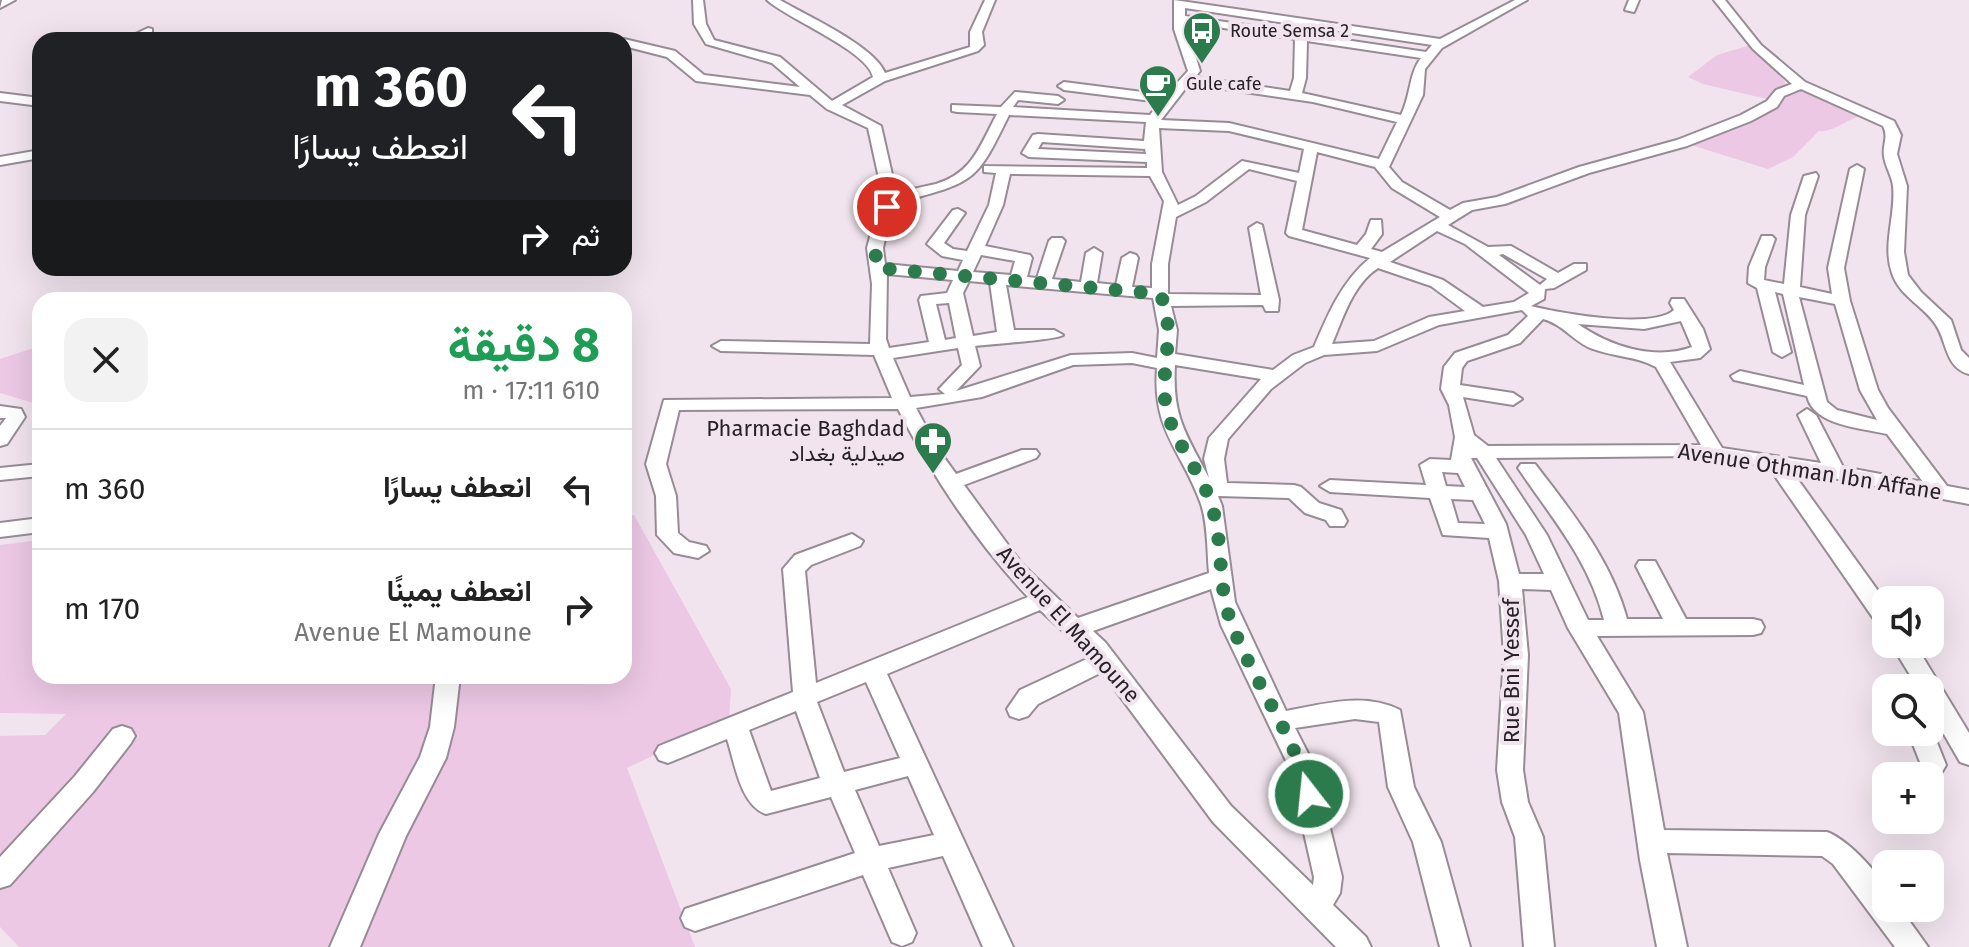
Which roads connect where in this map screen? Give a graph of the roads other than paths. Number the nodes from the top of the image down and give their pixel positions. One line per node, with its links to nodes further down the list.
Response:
1 (10, 0): 7 (street)
2 (698, 0): 10 (street)
3 (772, 0): 17 (street)
4 (990, 0): 19 (street)
5 (1522, 0): 14 (street)
6 (1719, 0): 20 (street)
7 (0, 5)
8 (1179, 7): 9 (street); 14 (street); 18 (street)
9 (1301, 39): 16 (street); 23 (street)
10 (708, 40): 11 (street); 22 (street)
11 (694, 42)
12 (632, 44): 15 (street)
13 (681, 45): 15 (street)
14 (1440, 45): 16 (street)
15 (654, 50): 22 (street)
16 (1429, 56): 31 (street)
17 (868, 60): 19 (street); 19 (street)
18 (1189, 80): 23 (street); 32 (street)
19 (874, 82): 28 (street)
20 (1801, 85): 43 (street); 81 (street)
21 (32, 92): 26 (street)
22 (812, 92): 28 (street)
23 (1295, 95): 31 (street)
24 (0, 97): 26 (street)
25 (1061, 97): 30 (street); 30 (street); 32 (street); 32 (street)
26 (18, 99): 27 (street)
27 (32, 101)
28 (838, 108): 54 (street, Avenue El Mamoune)
29 (957, 108): 30 (street)
30 (1001, 115): 40 (street)
31 (1403, 120): 36 (street)
32 (1156, 138): 32 (street); 33 (street); 42 (street); 49 (street)
33 (1311, 148): 36 (street); 39 (street)
34 (32, 155): 35 (street)
35 (0, 161)
36 (1382, 164): 43 (street)
37 (1857, 169): 67 (street)
38 (1811, 176): 64 (street)
39 (1303, 178): 42 (street); 45 (street)
40 (907, 196)
41 (958, 213): 49 (street)
42 (1170, 214): 66 (street)
43 (1445, 221): 48 (street); 51 (street)
44 (1376, 223): 51 (street)
45 (1269, 230): 51 (street); 66 (street)
46 (1767, 239): 60 (street)
47 (1057, 241): 59 (street)
48 (1485, 252): 57 (street); 62 (street)
49 (975, 253): 55 (street); 58 (street)
50 (1094, 253): 61 (street)
51 (1374, 257): 69 (street); 75 (street)
52 (1130, 258): 63 (street)
53 (1580, 267): 57 (street)
54 (877, 268): 55 (street); 76 (street, Avenue El Mamoune)
55 (965, 276): 56 (street); 65 (street)
56 (998, 279): 58 (street); 71 (street)
57 (1558, 279): 62 (street)
58 (1018, 280): 59 (street)
59 (1043, 283): 61 (street)
60 (1765, 286): 64 (street); 77 (street)
61 (1088, 287): 63 (street)
62 (1537, 290): 68 (street)
63 (1123, 291): 66 (street)
64 (1792, 292): 67 (street); 78 (street)
65 (955, 297): 72 (street); 73 (street)
66 (1162, 298): 80 (street)
67 (1842, 301): 92 (street)
68 (1539, 313): 69 (street); 79 (street); 79 (street); 86 (street)
69 (1481, 314): 75 (street)
70 (1054, 335): 71 (street)
71 (1007, 336): 72 (street)
72 (968, 341): 73 (street); 85 (street)
73 (938, 345): 76 (street)
74 (721, 346): 76 (street)
75 (1321, 350): 82 (street)
76 (881, 352): 89 (street, Avenue El Mamoune)
77 (1782, 352): 78 (street); 84 (street)
78 (1806, 355): 87 (street)
79 (1654, 358): 95 (street)
80 (1167, 361): 82 (street); 89 (street); 105 (street)
81 (1969, 369)
82 (1275, 376): 105 (street)
83 (1740, 376): 84 (street)
84 (1788, 387): 87 (street)
85 (948, 389)
86 (1450, 389): 88 (street); 94 (street, Rue Bni Yessef)
87 (1816, 393): 92 (street)
88 (1513, 399)
89 (903, 401): 102 (street, Avenue El Mamoune); 114 (street)
90 (0, 412): 93 (street)
91 (1807, 415): 100 (street)
92 (1892, 429): 104 (street)
93 (0, 440)
94 (1467, 452): 95 (street, Avenue Othman Ibn Affane); 106 (street, Avenue Othman Ibn Affane); 107 (street, Rue Bni Yessef); 118 (street)
95 (1715, 452): 97 (street, Avenue Othman Ibn Affane)
96 (1029, 454): 102 (street)
97 (1774, 461): 100 (street, Avenue Othman Ibn Affane); 119 (street)
98 (1528, 468): 122 (street)
99 (32, 471): 101 (street)
100 (1835, 472): 104 (street, Avenue Othman Ibn Affane)
101 (0, 474)
102 (950, 483): 120 (street, Avenue El Mamoune)
103 (1330, 486): 106 (street)
104 (1939, 490): 108 (street, Avenue Othman Ibn Affane)
105 (1211, 492): 109 (street); 116 (street)
106 (1440, 494): 107 (street); 112 (street)
107 (1480, 494): 112 (street, Rue Bni Yessef)
108 (1969, 497)
109 (1337, 521)
110 (32, 526): 111 (street)
111 (0, 530)
112 (1498, 531): 117 (street, Rue Bni Yessef)
113 (852, 541): 129 (street)
114 (698, 551)
115 (1647, 566): 121 (street)
116 (1222, 577): 124 (street); 131 (street)
117 (1510, 581): 118 (street); 150 (street, Rue Bni Yessef)
118 (1556, 582): 125 (street)
119 (1872, 599)
120 (1043, 600): 124 (street, Avenue El Mamoune); 127 (street)
121 (1676, 625): 122 (street); 123 (street)
122 (1617, 627): 125 (street)
123 (1753, 627)
124 (1076, 628): 126 (street, Avenue El Mamoune)
125 (1580, 628): 139 (street)
126 (1105, 660): 130 (street); 143 (street, Avenue El Mamoune)
127 (873, 670): 129 (street); 137 (street)
128 (447, 684): 146 (street)
129 (804, 697): 133 (street); 138 (street)
130 (1019, 709)
131 (1282, 721): 143 (street); 149 (street)
132 (1944, 724): 136 (street)
133 (735, 725): 135 (street); 138 (street)
134 (122, 736): 142 (street)
135 (668, 753)
136 (1969, 755)
137 (915, 764): 138 (street); 140 (street)
138 (838, 785): 141 (street)
139 (1652, 841): 151 (street); 152 (street)
140 (951, 843): 141 (street); 147 (street)
141 (871, 860): 144 (street); 145 (street)
142 (0, 876)
143 (1314, 906): 148 (street, Avenue El Mamoune)
144 (695, 918)
145 (902, 933)
146 (345, 947)
147 (998, 947)
148 (1356, 947)
149 (1455, 947)
150 (1539, 947)
151 (1672, 947)
152 (1913, 947)

